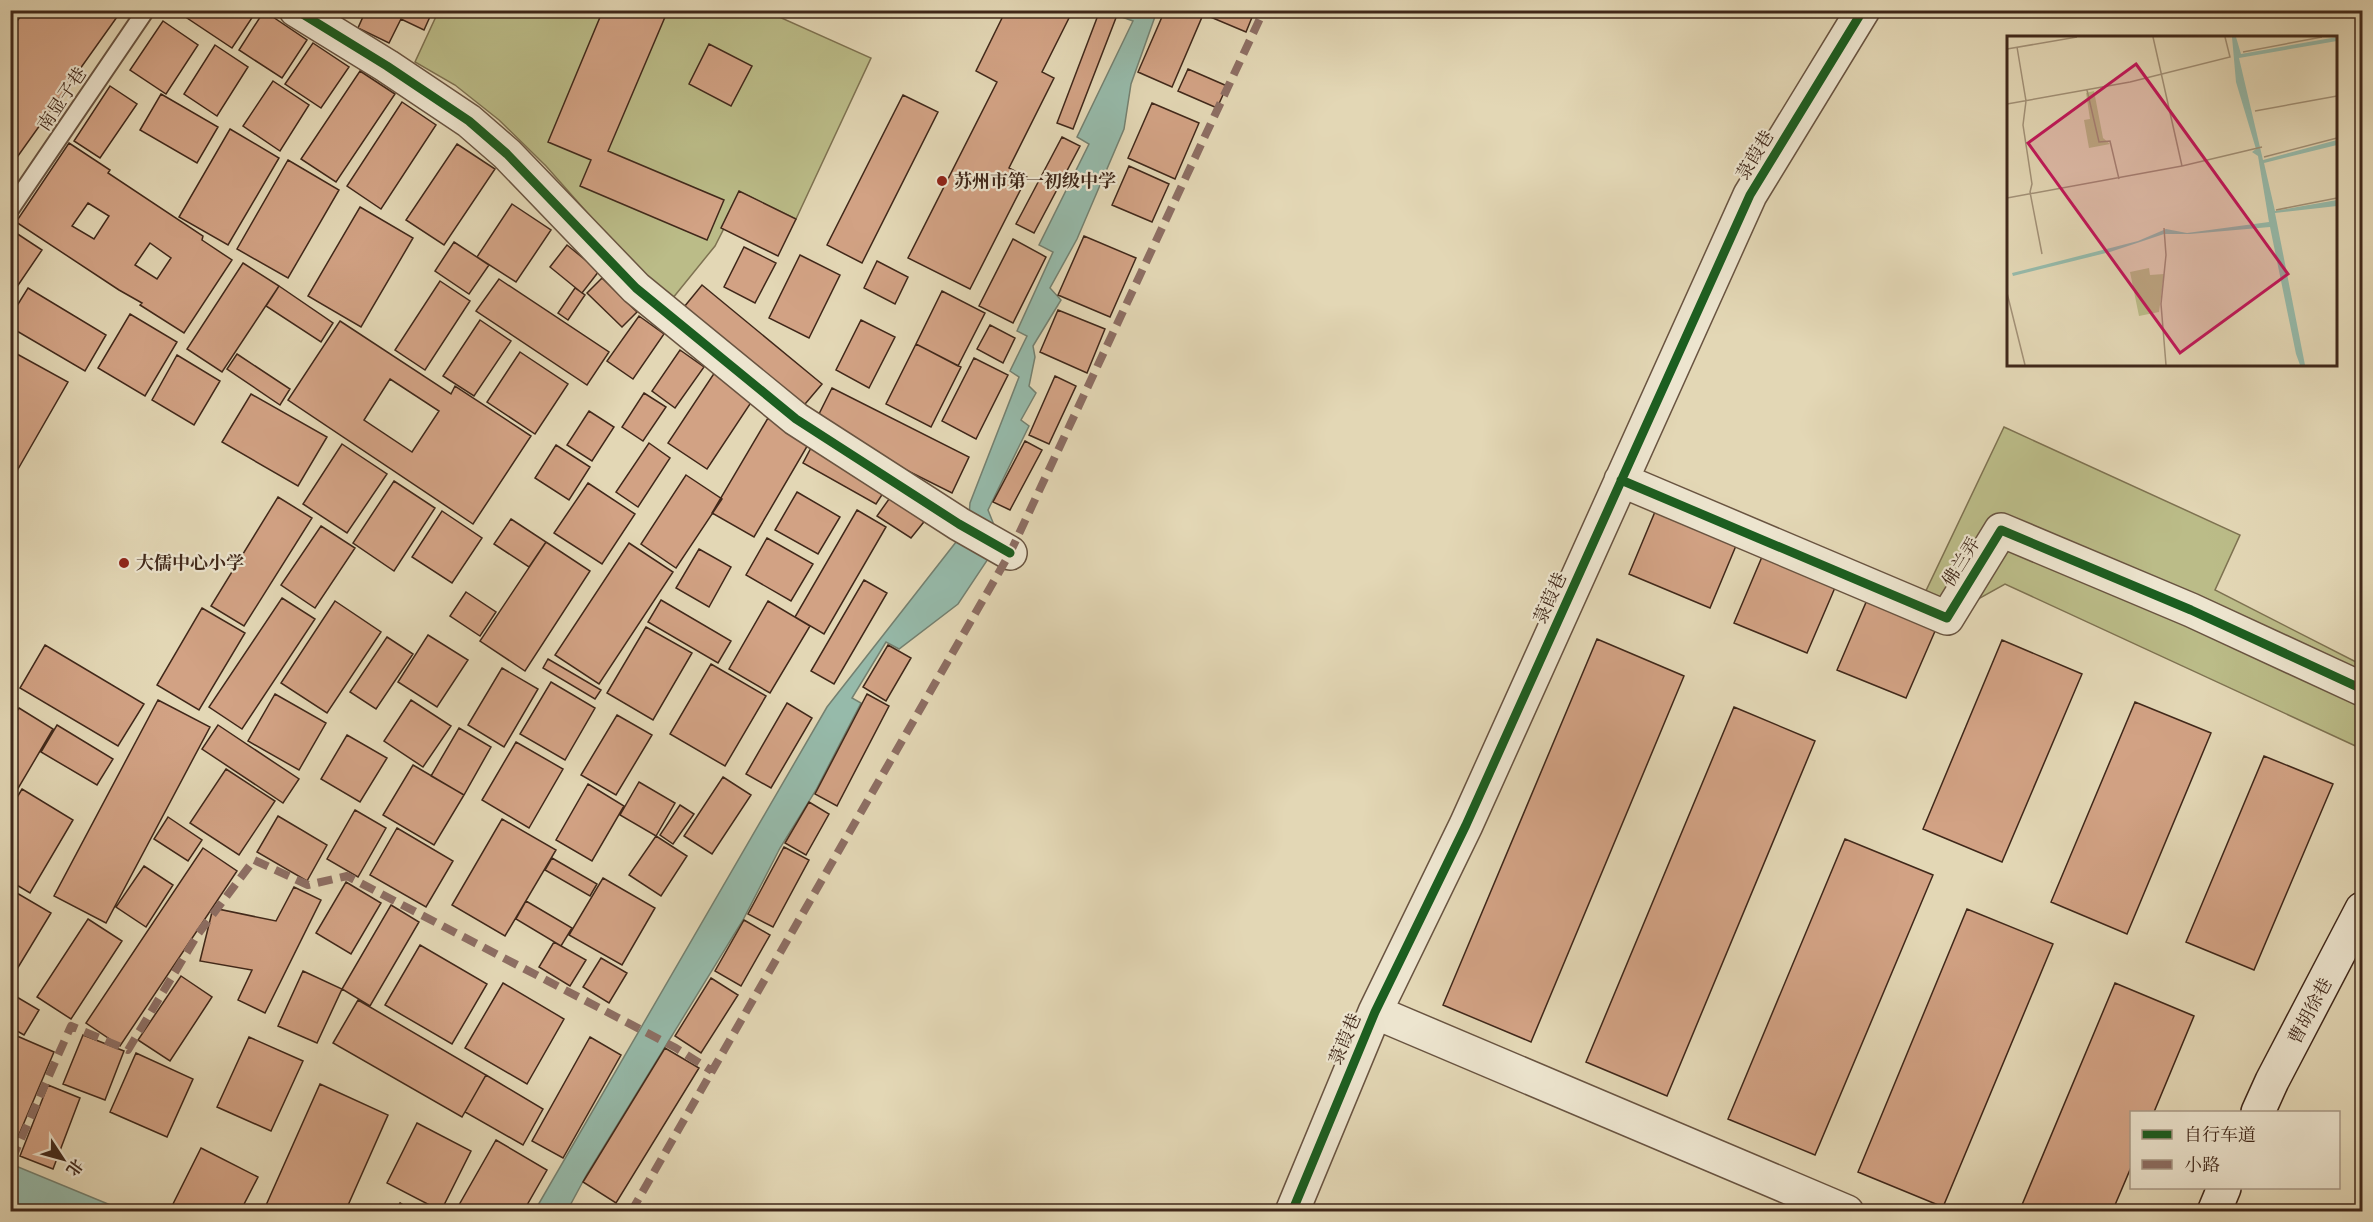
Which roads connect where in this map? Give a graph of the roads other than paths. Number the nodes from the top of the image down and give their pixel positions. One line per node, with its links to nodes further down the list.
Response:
1 (146, 10): 4 (lane, 南显子巷)
2 (296, 10): 6 (street)
3 (1863, 10): 5 (street, 菉葭巷)
4 (10, 210)
5 (1621, 480): 7 (street, 佛兰弄); 9 (street, 菉葭巷)
6 (1005, 550)
7 (2362, 689)
8 (2362, 909): 10 (street, 曹胡徐巷)
9 (1375, 1012): 12 (street, 菉葭巷); 13 (street)
10 (2259, 1111)
11 (2224, 1189): 14 (street)
12 (1292, 1212)
13 (1847, 1212)
14 (2214, 1212)

